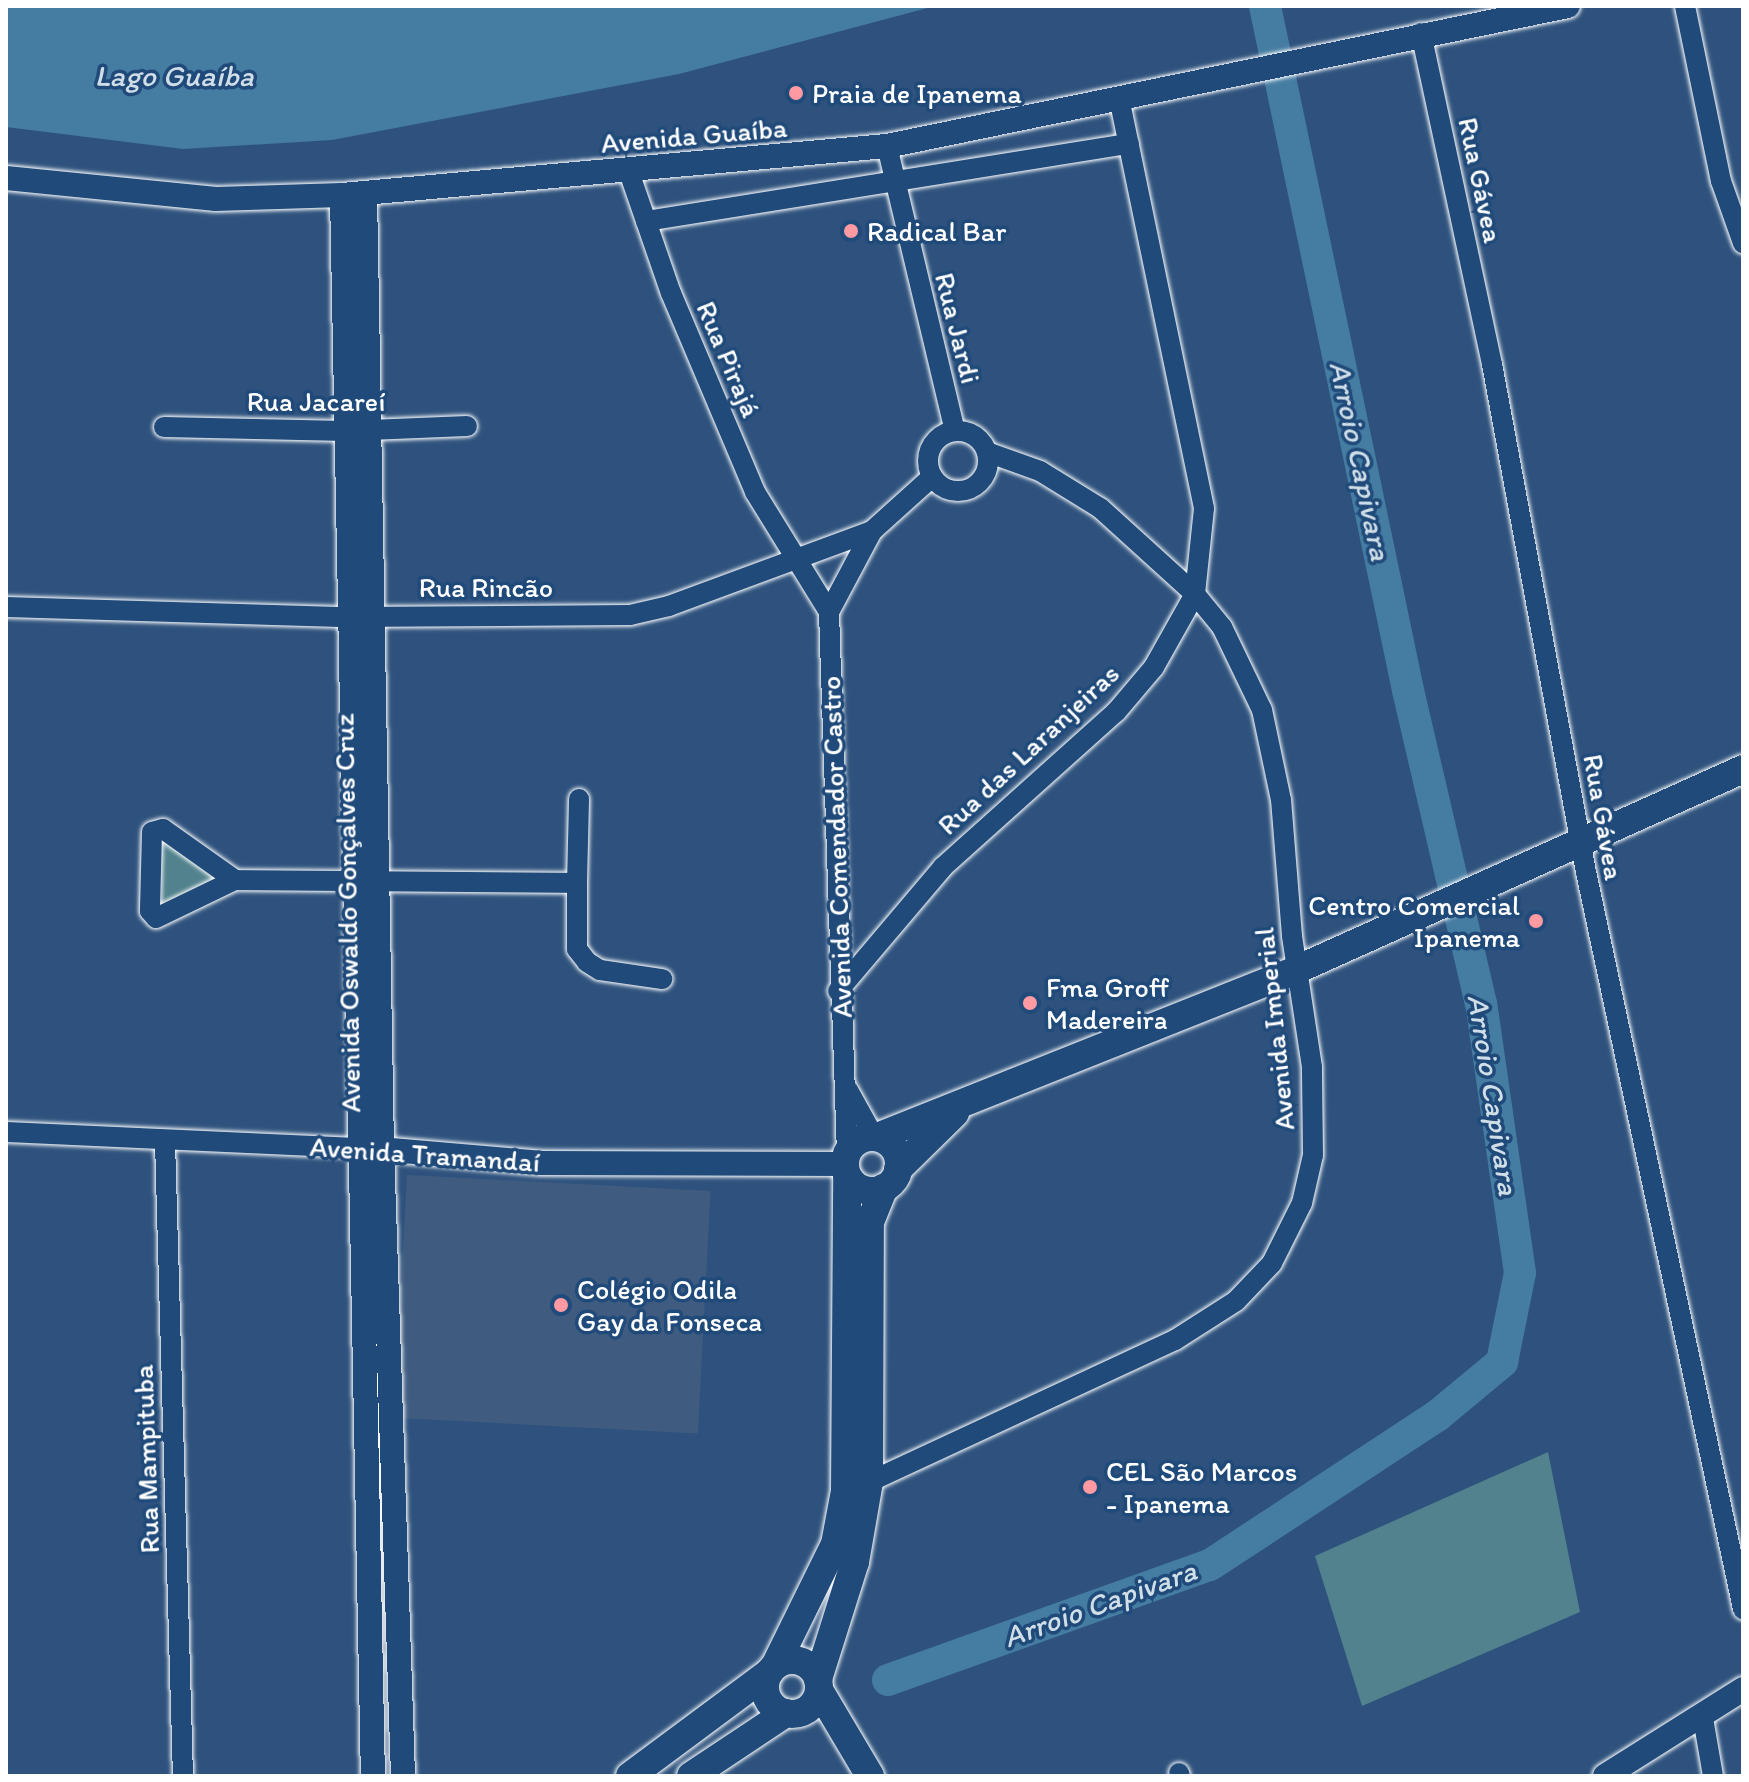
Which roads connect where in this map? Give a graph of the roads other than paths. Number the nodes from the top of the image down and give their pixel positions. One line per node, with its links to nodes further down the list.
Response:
1 (1568, 6): 3 (street, Avenida Guaíba)
2 (1685, 6): 12 (street)
3 (1421, 33): 4 (street, Avenida Guaíba); 27 (street, Rua Gávea)
4 (1119, 98): 5 (street, Rua das Laranjeiras); 6 (street, Avenida Guaíba)
5 (1129, 144): 9 (street); 21 (street, Rua das Laranjeiras)
6 (887, 146): 7 (street, Avenida Guaíba); 9 (street, Rua Jardi)
7 (629, 172): 10 (street, Avenida Guaíba); 11 (street, Rua Pirajá)
8 (6, 178): 10 (street, Avenida Guaíba)
9 (892, 183): 11 (street); 16 (street, Rua Jardi)
10 (353, 194): 15 (street, Avenida Oswaldo Gonçalves Cruz)
11 (646, 221): 20 (street, Rua Pirajá)
12 (1743, 243)
13 (467, 426): 15 (street, Rua Jacareí)
14 (164, 427): 15 (street, Rua Jacareí)
15 (355, 431): 24 (street, Avenida Oswaldo Gonçalves Cruz)
16 (955, 431): 17 (street); 18 (street)
17 (987, 452): 18 (street); 21 (street, Avenida Imperial)
18 (932, 477): 19 (street, Rua Rincão)
19 (872, 531): 20 (street, Rua Rincão); 23 (street, Avenida Comendador Castro)
20 (797, 558): 23 (street, Avenida Comendador Castro); 24 (street, Rua Rincão)
21 (1195, 594): 31 (street, Avenida Imperial); 33 (street, Rua das Laranjeiras)
22 (6, 607): 24 (street, Rua Rincão)
23 (829, 612): 33 (street, Avenida Comendador Castro)
24 (359, 617): 30 (street, Avenida Oswaldo Gonçalves Cruz)
25 (1743, 769): 27 (main road)
26 (579, 799): 29 (street)
27 (1580, 842): 31 (main road); 45 (street, Rua Gávea)
28 (235, 880): 28 (street); 30 (street)
29 (577, 883): 30 (street); 32 (street)
30 (366, 884): 39 (street, Avenida Oswaldo Gonçalves Cruz)
31 (1296, 970): 35 (main road); 44 (street, Avenida Imperial)
32 (662, 979)
33 (838, 991): 34 (street, Avenida Comendador Castro)
34 (844, 1083): 37 (street, Avenida Comendador Castro); 40 (street, Avenida Comendador Castro)
35 (961, 1107): 37 (main road); 41 (main road)
36 (6, 1132): 38 (street, Avenida Tramandaí)
37 (875, 1137): 40 (main road); 41 (main road)
38 (165, 1141): 39 (street, Avenida Tramandaí); 54 (street, Rua Mampituba)
39 (370, 1148): 40 (street, Avenida Tramandaí); 42 (street, Avenida Oswaldo Gonçalves Cruz); 43 (street, Avenida Oswaldo Gonçalves Cruz)
40 (847, 1164): 41 (main road); 48 (main road, Avenida Comendador Castro)
41 (891, 1178): 44 (main road)
42 (392, 1401): 43 (street); 46 (street, Avenida Oswaldo Gonçalves Cruz)
43 (366, 1402): 47 (street, Avenida Oswaldo Gonçalves Cruz)
44 (869, 1482): 49 (main road)
45 (1743, 1609)
46 (399, 1630): 47 (street); 56 (street, Avenida Oswaldo Gonçalves Cruz)
47 (372, 1632): 55 (street, Avenida Oswaldo Gonçalves Cruz)
48 (772, 1669): 49 (main road); 51 (main road); 57 (main road)
49 (818, 1685): 51 (main road); 53 (main road)
50 (1743, 1689): 52 (street)
51 (791, 1713): 53 (main road); 58 (main road)
52 (1703, 1718): 60 (street); 61 (street)
53 (855, 1752): 59 (main road)
54 (183, 1776)
55 (373, 1776)
56 (403, 1776)
57 (630, 1776)
58 (691, 1776)
59 (870, 1776)
60 (1605, 1776)
61 (1713, 1776)

